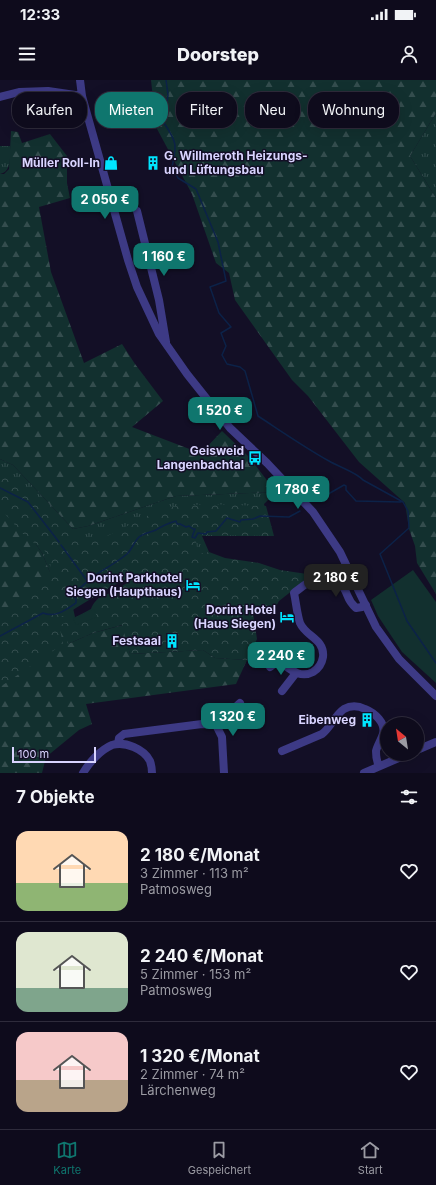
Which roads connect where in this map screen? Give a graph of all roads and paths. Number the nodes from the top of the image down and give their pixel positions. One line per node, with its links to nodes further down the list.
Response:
1 (80, 80): 4 (street)
2 (19, 92): 3 (street)
3 (55, 92)
4 (82, 92)
5 (12, 94): 6 (street)
6 (0, 97)
7 (87, 114): 9 (street)
8 (138, 211): 9 (street)
9 (167, 347): 10 (street)
10 (366, 605): 12 (street); 14 (street)
11 (270, 667): 12 (street)
12 (296, 673): 13 (street)
13 (282, 691)
14 (436, 696)
15 (240, 703): 16 (street)
16 (216, 725): 18 (street); 25 (street)
17 (436, 742): 19 (street)
18 (118, 744): 23 (street); 24 (street)
19 (424, 747)
20 (282, 751): 22 (street)
21 (391, 761): 22 (street)
22 (379, 766): 26 (street)
23 (83, 773)
24 (152, 773)
25 (224, 773)
26 (364, 773)

